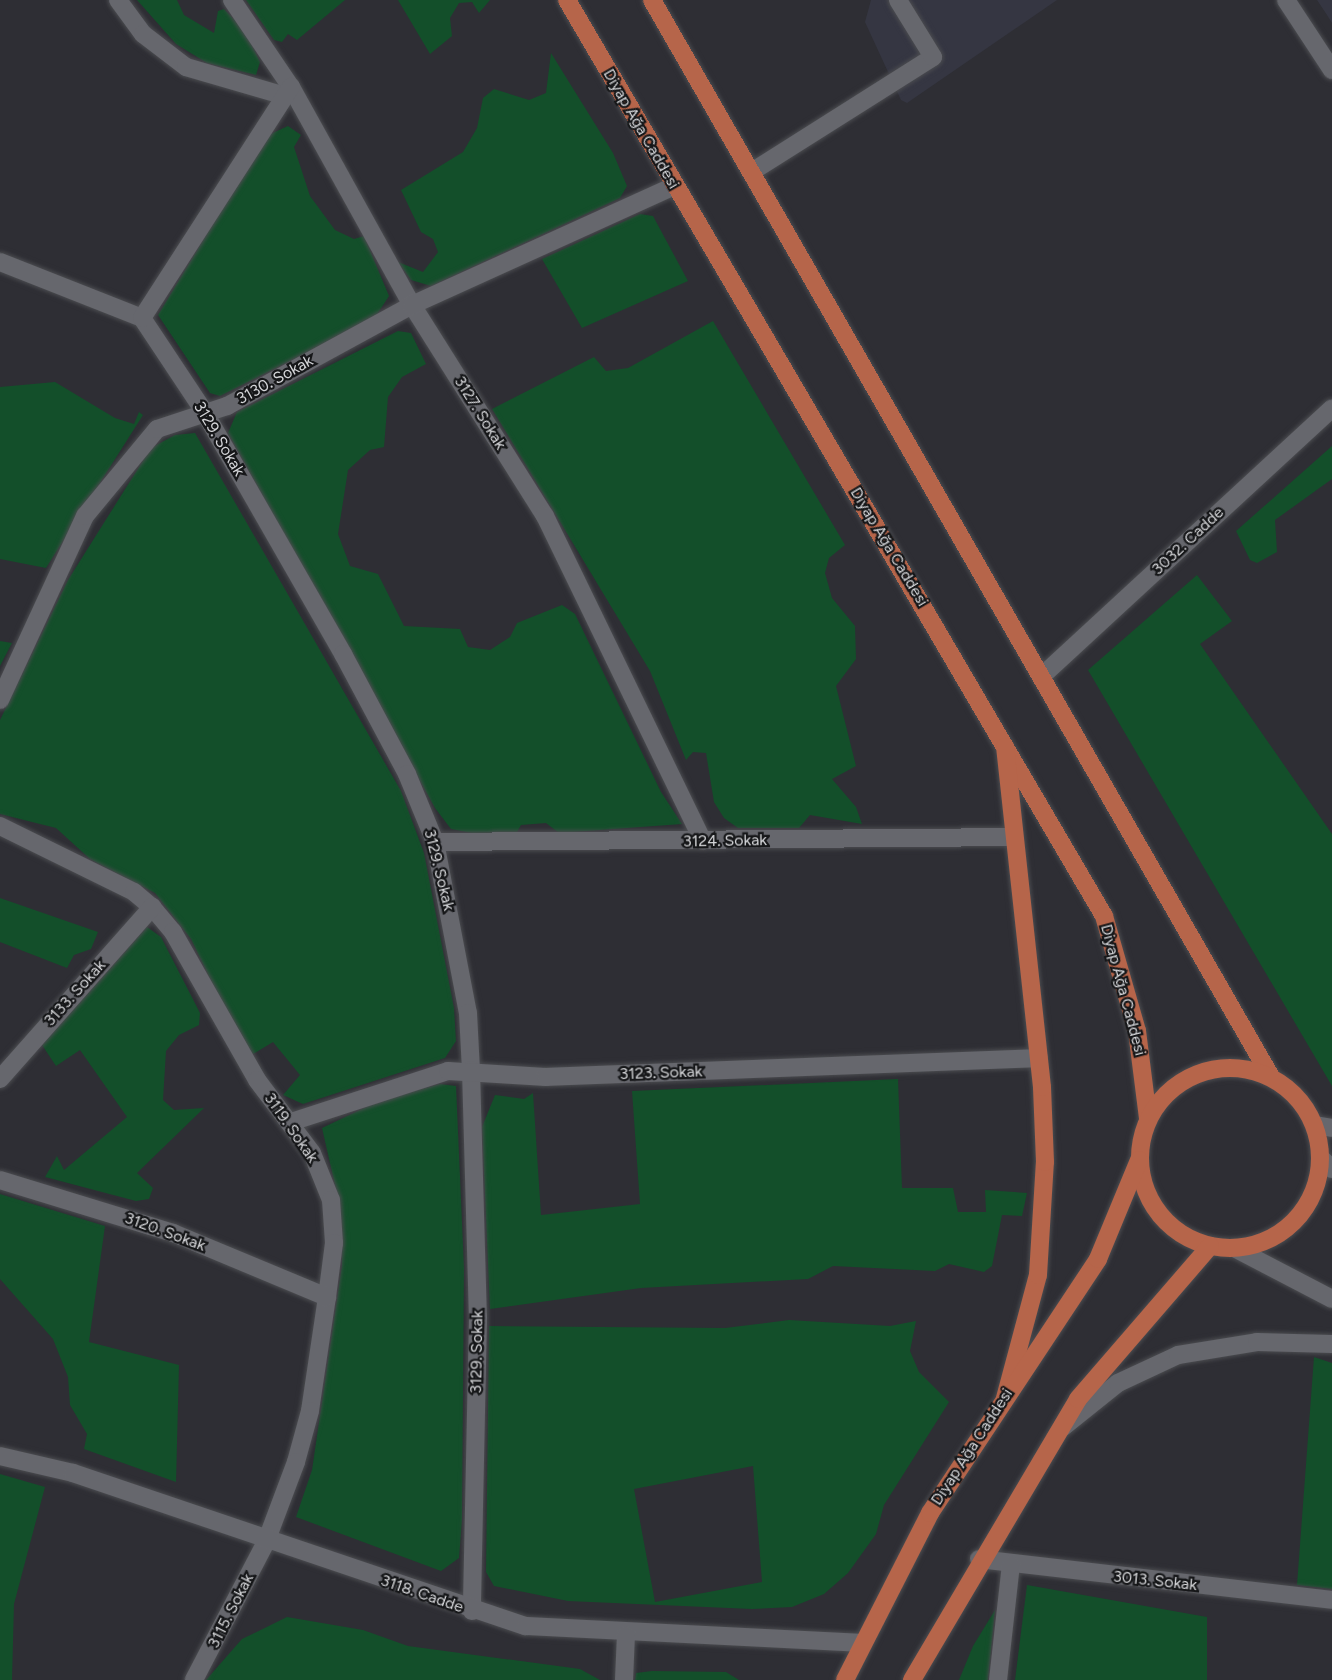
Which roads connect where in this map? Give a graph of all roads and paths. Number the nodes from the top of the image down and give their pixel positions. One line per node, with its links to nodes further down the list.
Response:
1 (118, 0): 8 (street)
2 (232, 0): 8 (street, 3127. Sokak)
3 (567, 0): 10 (main road, Diyap Ağa Caddesi)
4 (652, 0): 9 (main road, Diyap Ağa Caddesi)
5 (898, 0): 9 (street)
6 (1286, 0): 7 (street)
7 (1332, 70)
8 (288, 92): 12 (street, 3127. Sokak); 13 (street)
9 (753, 171): 16 (main road, Diyap Ağa Caddesi)
10 (674, 186): 12 (street, 3130. Sokak); 18 (main road, Diyap Ağa Caddesi)
11 (0, 262): 13 (street)
12 (412, 305): 15 (street, 3130. Sokak); 21 (street, 3127. Sokak)
13 (142, 318): 15 (street, 3129. Sokak)
14 (1332, 408): 16 (street, 3032. Cadde)
15 (205, 413): 17 (street, 3130. Sokak); 22 (street, 3129. Sokak)
16 (1043, 675): 26 (main road, Diyap Ağa Caddesi)
17 (0, 700)
18 (1005, 740): 20 (main road); 28 (main road, Diyap Ağa Caddesi)
19 (0, 826): 23 (street, 3119. Sokak)
20 (1014, 837): 21 (street, 3124. Sokak); 24 (main road)
21 (703, 841): 22 (street, 3124. Sokak)
22 (435, 842): 25 (street, 3129. Sokak)
23 (152, 907): 27 (street, 3133. Sokak); 29 (street, 3119. Sokak)
24 (1039, 1058): 25 (street, 3123. Sokak); 40 (main road)
25 (471, 1070): 29 (street, 3123. Sokak); 47 (street, 3129. Sokak)
26 (1271, 1077): 28 (main road, Diyap Ağa Caddesi); 30 (main road, Diyap Ağa Caddesi)
27 (0, 1079)
28 (1148, 1118): 32 (main road, Diyap Ağa Caddesi)
29 (291, 1122): 37 (street, 3119. Sokak)
30 (1314, 1125): 31 (street); 33 (main road, Diyap Ağa Caddesi)
31 (1332, 1128)
32 (1139, 1161): 35 (main road, Diyap Ağa Caddesi); 40 (main road, Diyap Ağa Caddesi)
33 (1326, 1163): 36 (main road, Diyap Ağa Caddesi)
34 (0, 1180): 37 (street, 3120. Sokak)
35 (1210, 1246): 36 (main road, Diyap Ağa Caddesi); 41 (main road)
36 (1236, 1249): 38 (street)
37 (327, 1297): 43 (street, 3119. Sokak)
38 (1332, 1299)
39 (1332, 1344): 41 (street)
40 (1005, 1398): 49 (main road, Diyap Ağa Caddesi)
41 (1058, 1431): 44 (main road)
42 (0, 1456): 43 (street, 3118. Cadde)
43 (266, 1542): 47 (street, 3118. Cadde); 50 (street, 3115. Sokak)
44 (979, 1559): 45 (street, 3013. Sokak); 53 (main road)
45 (1011, 1565): 46 (street, 3013. Sokak); 54 (street)
46 (1332, 1600)
47 (472, 1611): 48 (street, 3118. Cadde)
48 (626, 1635): 49 (street, 3118. Cadde); 51 (street)
49 (860, 1642): 52 (main road, Diyap Ağa Caddesi)
50 (194, 1680)
51 (624, 1680)
52 (845, 1680)
53 (912, 1680)
54 (998, 1680)

